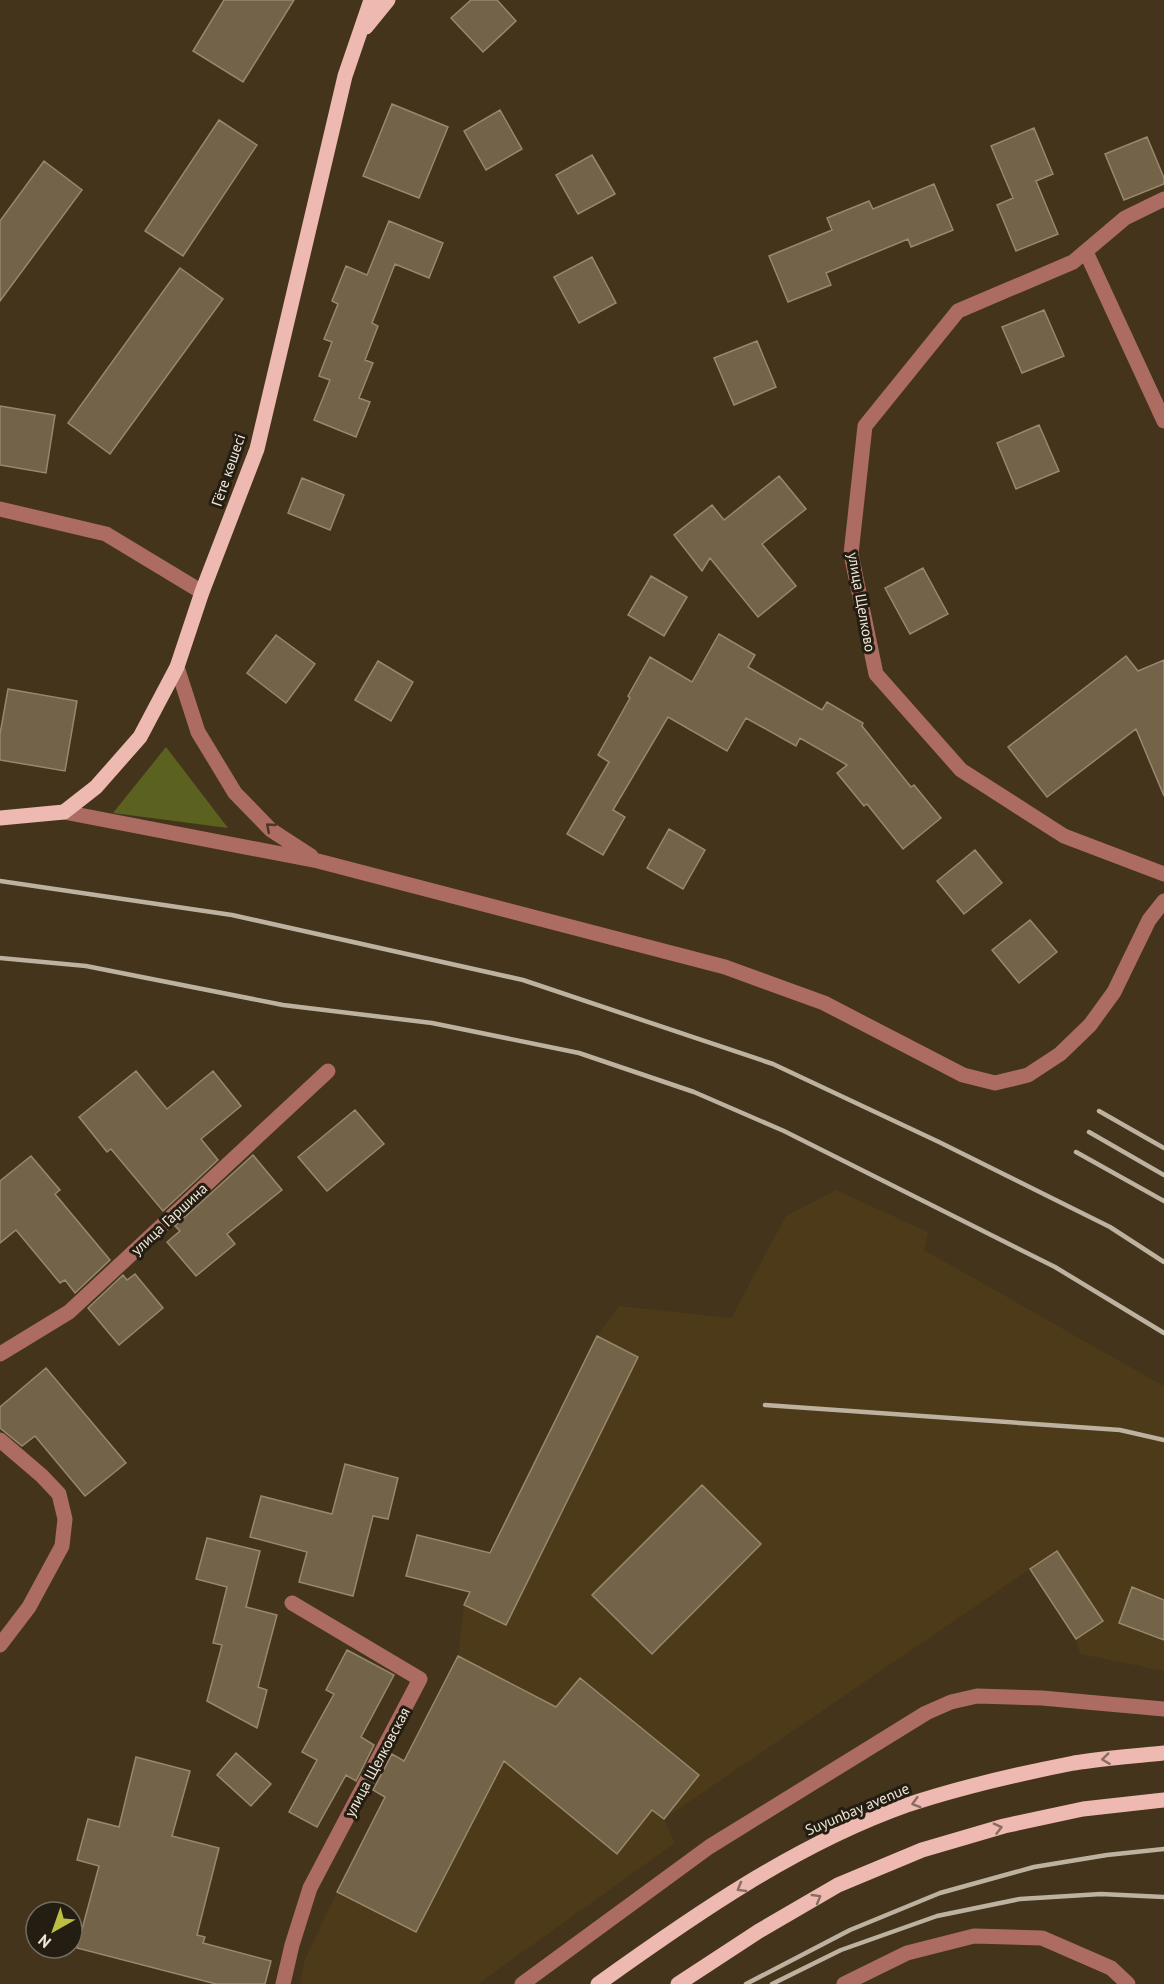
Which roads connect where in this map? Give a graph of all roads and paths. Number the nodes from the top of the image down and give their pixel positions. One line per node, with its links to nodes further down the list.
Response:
1 (371, 0): 3 (main road, Гёте көшесі)
2 (388, 0): 3 (main road, Гёте көшесі)
3 (359, 36): 8 (main road, Гёте көшесі)
4 (1164, 199): 5 (street, улица Щелково)
5 (1086, 252): 6 (street); 13 (street, улица Щелково)
6 (1164, 421)
7 (0, 509): 8 (street)
8 (202, 592): 9 (main road, Гёте көшесі)
9 (177, 667): 10 (main road, Гёте көшесі); 12 (street, one-way to 9)
10 (64, 812): 11 (main road); 12 (street)
11 (0, 818)
12 (318, 861): 14 (street)
13 (1164, 874)
14 (1164, 901)
15 (328, 1071): 16 (street, улица Гаршина)
16 (0, 1354)
17 (0, 1440): 19 (street)
18 (292, 1603): 23 (street, улица Щелковская)
19 (0, 1645)
20 (1164, 1709): 24 (street)
21 (1164, 1753): 25 (main road, Suyunbay avenue, one-way to 25)
22 (1164, 1800): 26 (main road, one-way to 22)
23 (283, 1984)
24 (522, 1984)
25 (598, 1984)
26 (678, 1984)
27 (844, 1984): 28 (street)
28 (1128, 1984)

